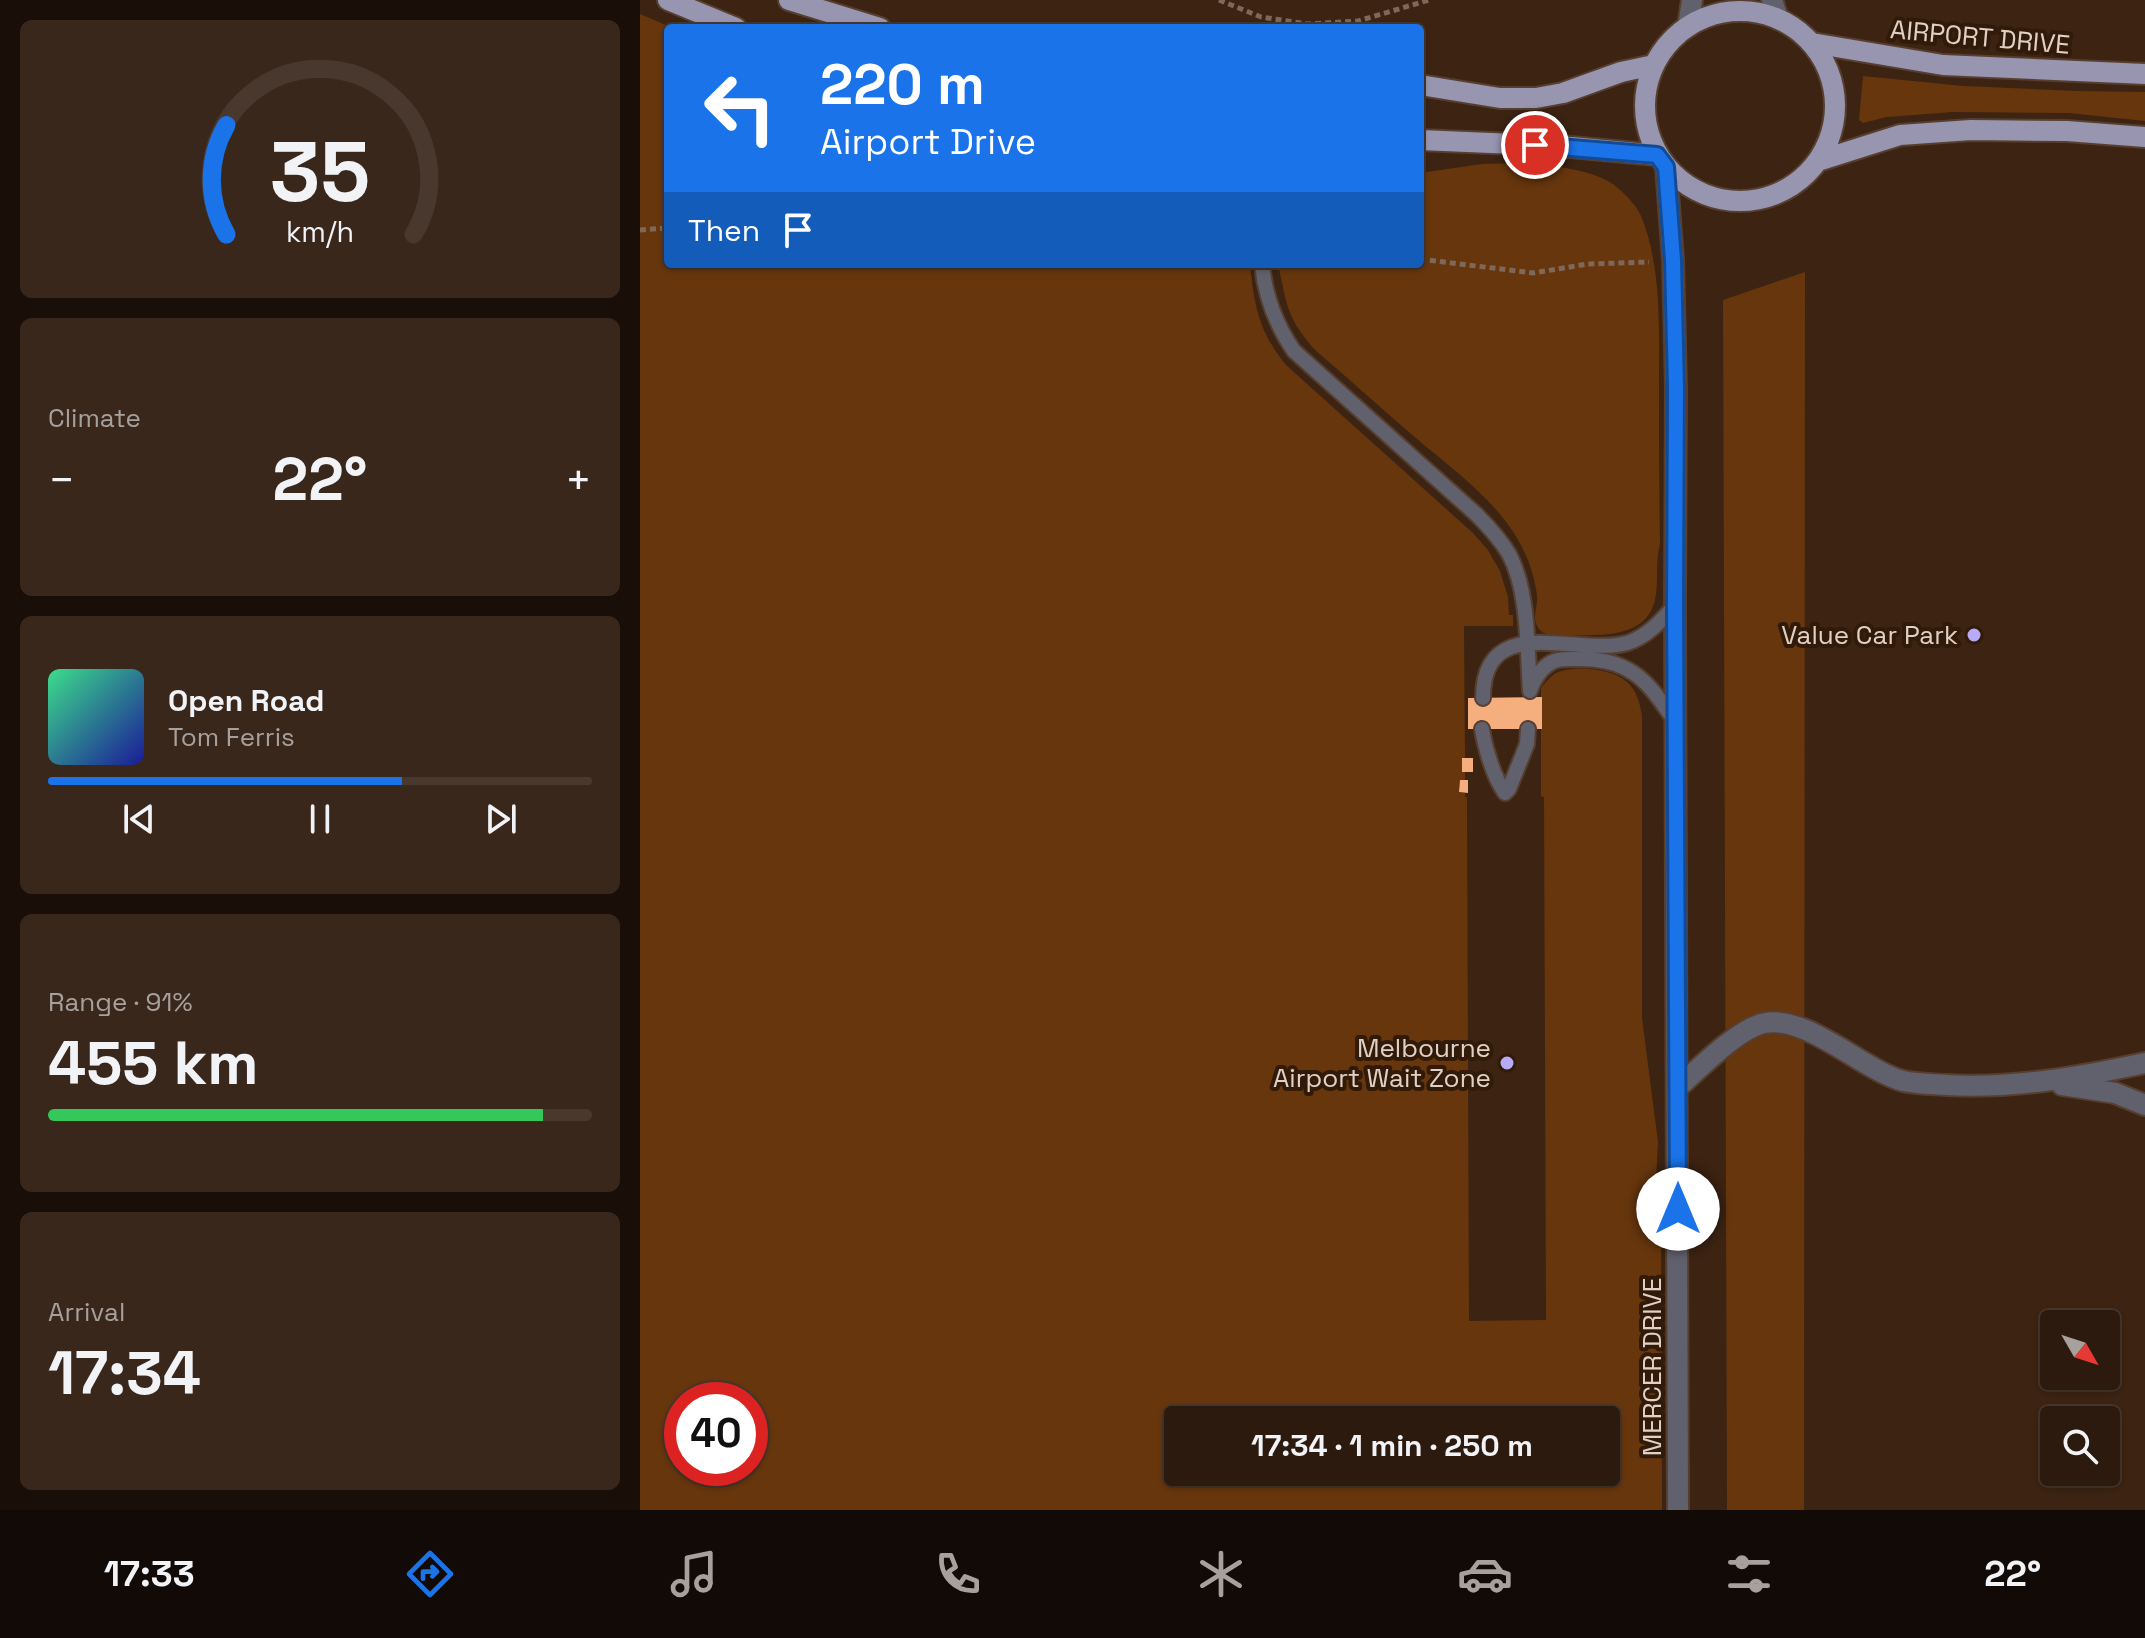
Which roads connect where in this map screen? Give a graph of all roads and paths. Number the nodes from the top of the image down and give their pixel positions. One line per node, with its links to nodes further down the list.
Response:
1 (668, 0): 7 (main road)
2 (789, 0): 8 (main road)
3 (1219, 0): 4 (path)
4 (1429, 0)
5 (1692, 0): 9 (street)
6 (1775, 9): 9 (main road); 10 (main road)
7 (726, 24)
8 (867, 24)
9 (1688, 27): 11 (main road)
10 (1812, 43): 12 (main road, AIRPORT DRIVE); 17 (main road)
11 (1654, 65): 13 (main road); 16 (main road)
12 (2145, 74)
13 (1424, 86)
14 (2145, 137): 17 (main road)
15 (1424, 140): 16 (main road)
16 (1661, 161): 17 (main road); 21 (street, MERCER DRIVE)
17 (1818, 161)
18 (664, 228): 19 (path)
19 (640, 230)
20 (1424, 259): 21 (path)
21 (1673, 260): 23 (street, MERCER DRIVE)
22 (1263, 268): 24 (lane)
23 (1675, 605): 24 (lane); 26 (street, MERCER DRIVE)
24 (1526, 642): 25 (lane); 26 (lane)
25 (1483, 698)
26 (1676, 721): 31 (street, MERCER DRIVE)
27 (1482, 729): 28 (lane)
28 (1528, 729)
29 (2145, 1063): 30 (street)
30 (2038, 1081): 31 (street); 32 (street)
31 (1677, 1088): 33 (street, MERCER DRIVE)
32 (2145, 1105)
33 (1678, 1510)

